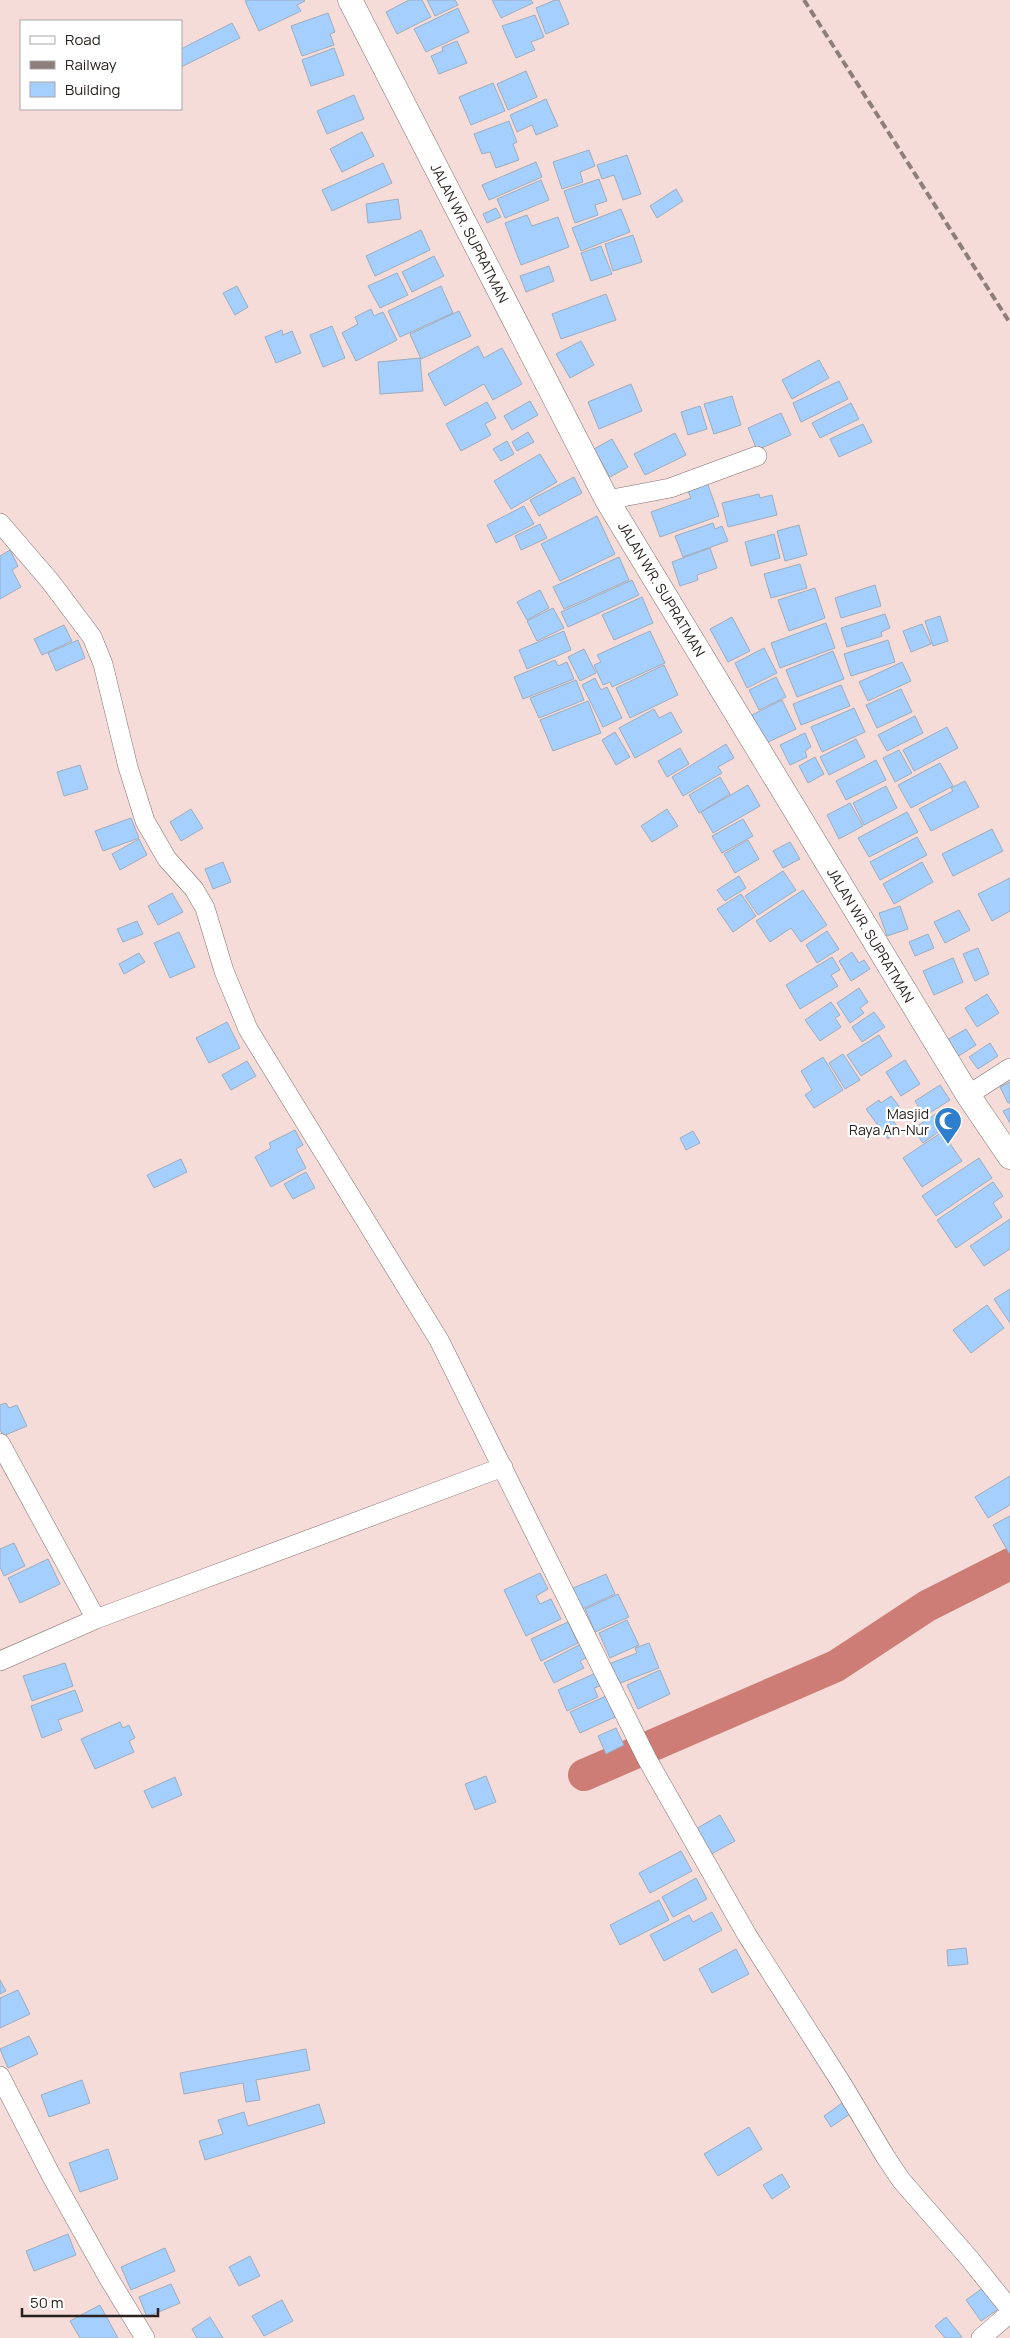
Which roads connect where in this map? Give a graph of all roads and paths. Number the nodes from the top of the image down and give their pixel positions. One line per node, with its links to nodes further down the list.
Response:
1 (350, 0): 3 (main road, JALAN WR. SUPRATMAN)
2 (757, 456): 3 (street)
3 (608, 500): 6 (main road, JALAN WR. SUPRATMAN)
4 (0, 523): 9 (street)
5 (1010, 1068): 6 (street)
6 (968, 1095): 7 (main road, JALAN WR. SUPRATMAN)
7 (1010, 1157)
8 (0, 1443): 10 (street)
9 (503, 1467): 10 (street); 13 (street)
10 (96, 1618): 11 (street)
11 (0, 1661)
12 (0, 2076): 15 (street)
13 (1010, 2309)
14 (1010, 2314): 16 (street)
15 (145, 2338)
16 (981, 2338)

